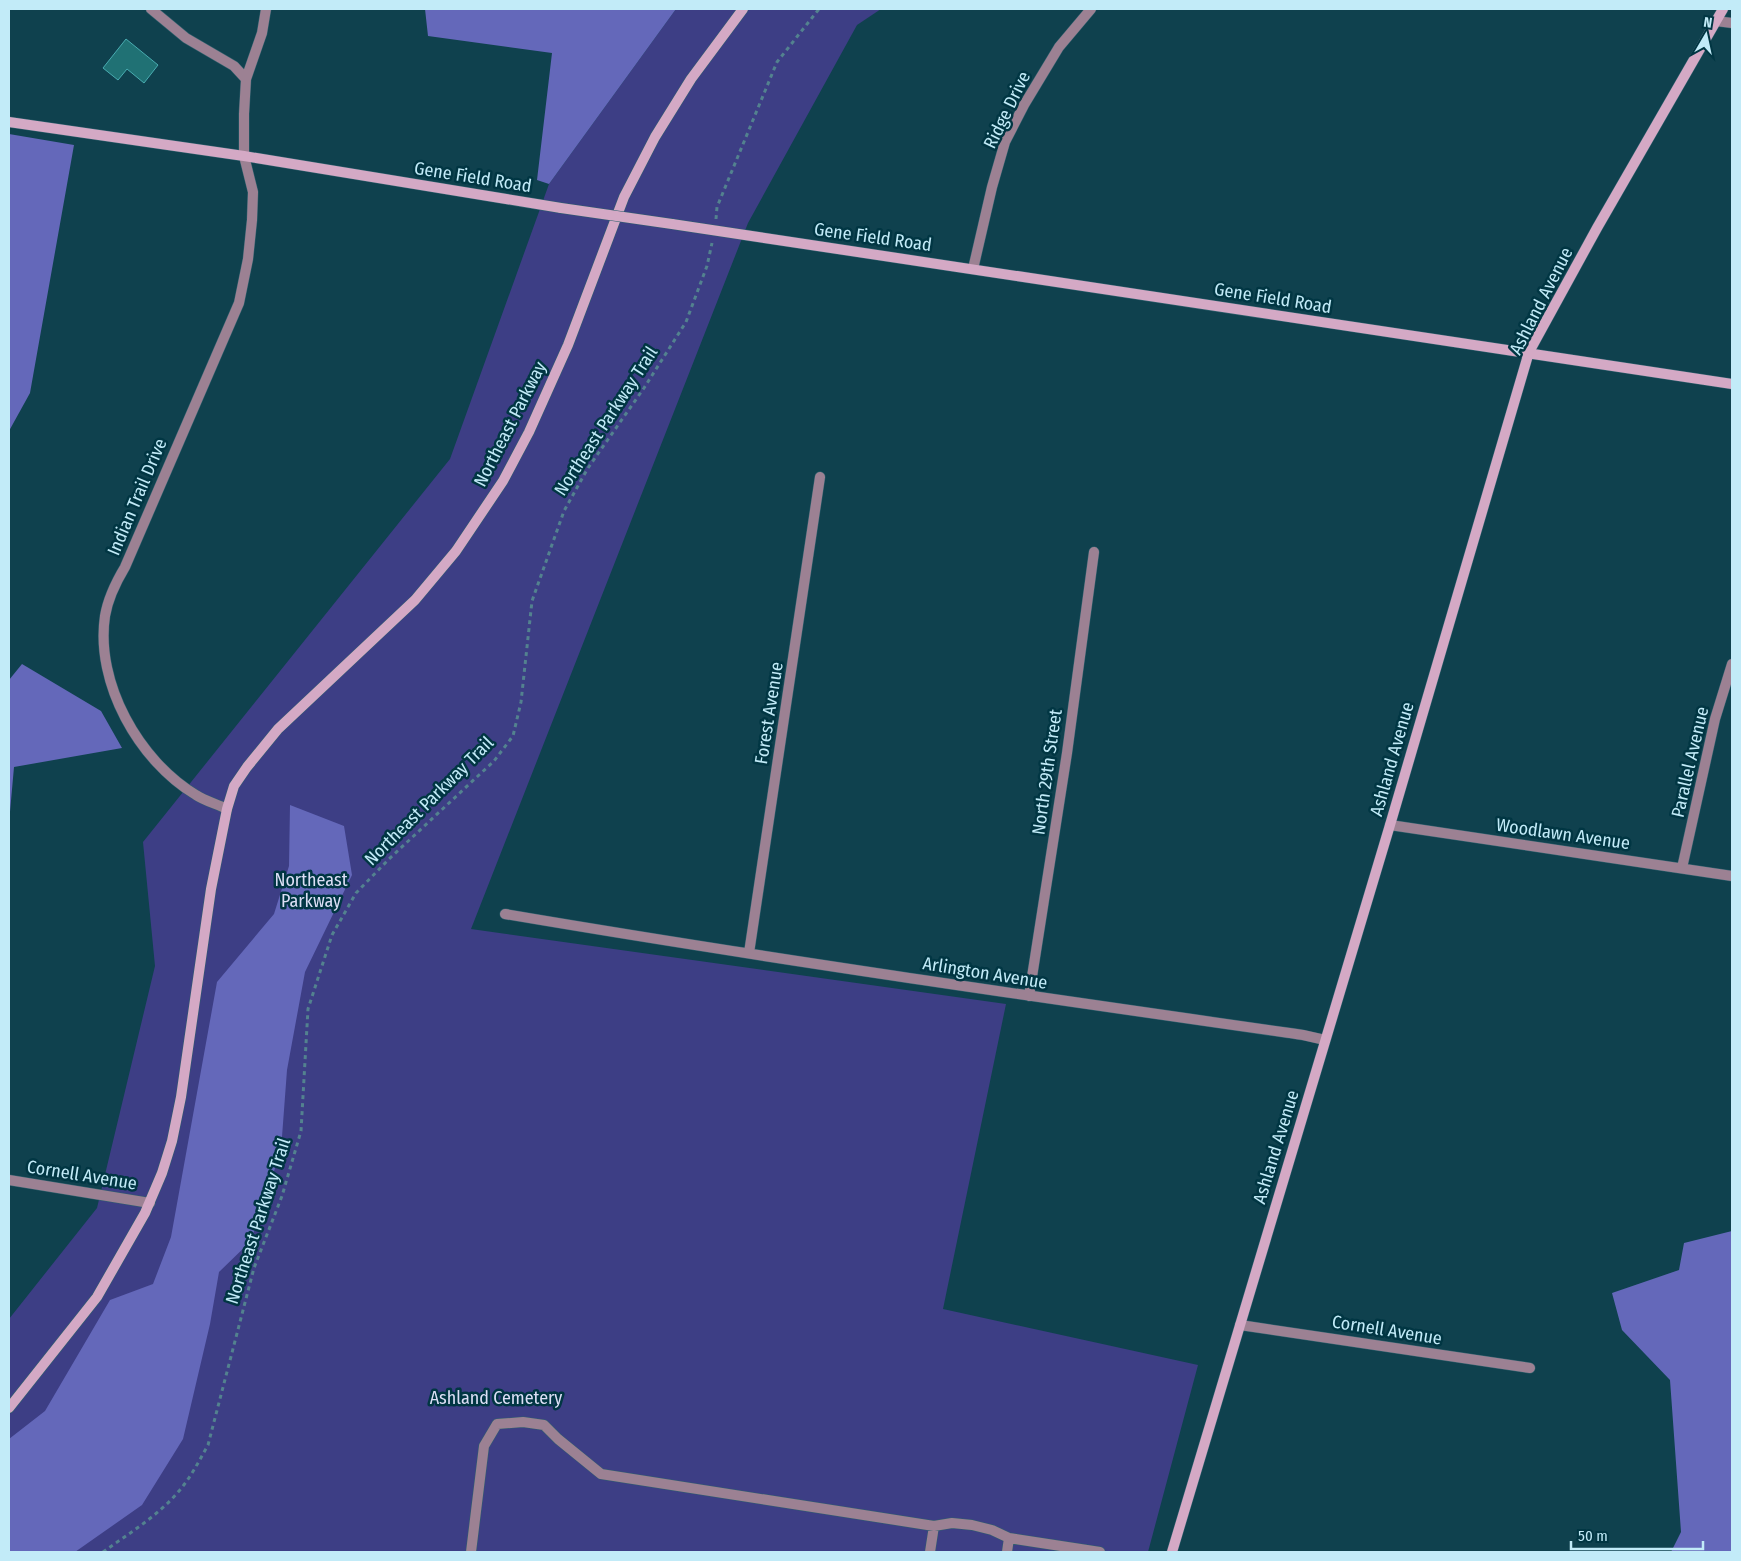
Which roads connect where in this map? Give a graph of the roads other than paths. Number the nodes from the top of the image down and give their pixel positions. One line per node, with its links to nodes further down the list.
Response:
1 (151, 9): 8 (street)
2 (266, 9): 8 (street, Indian Trail Drive)
3 (743, 9): 17 (street, Northeast Parkway)
4 (1091, 9): 11 (street, Ridge Drive)
5 (1723, 9): 6 (street, Ashland Avenue)
6 (1716, 21): 7 (street); 12 (street, Ashland Avenue)
7 (1732, 23)
8 (246, 78): 10 (street, Indian Trail Drive)
9 (9, 122): 10 (street, Gene Field Road)
10 (244, 156): 11 (street, Gene Field Road, bridge); 17 (street, Indian Trail Drive)
11 (973, 268): 12 (street, Gene Field Road)
12 (1529, 352): 13 (street, Gene Field Road); 18 (street, Ashland Avenue)
13 (1732, 384)
14 (820, 477): 22 (street, Forest Avenue)
15 (1094, 552): 23 (street, North 29th Street)
16 (1732, 664): 19 (street, Parallel Avenue)
17 (227, 809): 26 (street, Northeast Parkway)
18 (1390, 825): 19 (street, Woodlawn Avenue); 24 (street, Ashland Avenue)
19 (1682, 868): 20 (street, Woodlawn Avenue)
20 (1732, 876)
21 (505, 914): 22 (street, Arlington Avenue)
22 (749, 953): 23 (street, Arlington Avenue)
23 (1030, 996): 24 (street, Arlington Avenue)
24 (1324, 1040): 27 (street, Ashland Avenue)
25 (9, 1180): 26 (street, Cornell Avenue)
26 (150, 1203): 29 (street, Northeast Parkway)
27 (1240, 1324): 28 (street, Cornell Avenue); 36 (street, Ashland Avenue)
28 (1530, 1368)
29 (9, 1408)
30 (934, 1526): 31 (street); 32 (street); 33 (street)
31 (1009, 1538): 34 (street); 35 (street)
32 (471, 1552)
33 (930, 1552)
34 (1007, 1552)
35 (1100, 1552)
36 (1172, 1552)

